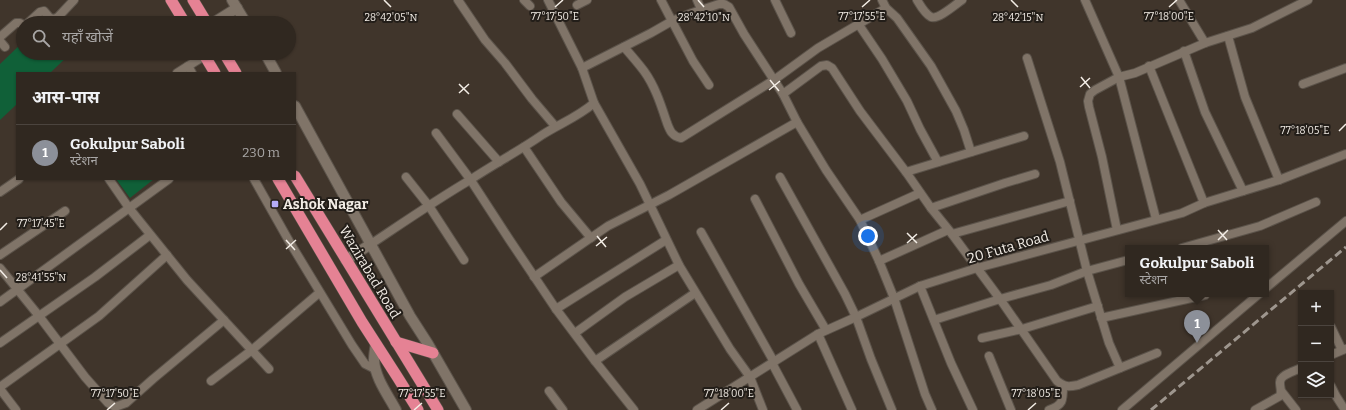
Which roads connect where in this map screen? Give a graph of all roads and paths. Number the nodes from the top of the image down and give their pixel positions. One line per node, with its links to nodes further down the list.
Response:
1 (74, 0): 22 (street)
2 (171, 0): 23 (highway)
3 (194, 0): 24 (highway)
4 (458, 0): 57 (street)
5 (548, 0): 42 (street)
6 (587, 0): 17 (street)
7 (661, 0): 27 (street)
8 (697, 0): 19 (street)
9 (775, 0): 30 (street)
10 (882, 0): 18 (street)
11 (916, 0): 12 (street)
12 (962, 0)
13 (1085, 0): 48 (street)
14 (1180, 0): 33 (street)
15 (1308, 0): 31 (street)
16 (234, 4): 25 (street); 26 (street)
17 (577, 5)
18 (886, 8): 29 (street); 61 (street)
19 (701, 10): 27 (street); 49 (street)
20 (36, 16): 21 (street)
21 (48, 16)
22 (59, 16)
23 (181, 16)
24 (203, 16)
25 (221, 16)
26 (242, 16)
27 (672, 21): 34 (street); 51 (street)
28 (16, 23): 32 (street)
29 (859, 25): 49 (street); 64 (street)
30 (791, 33)
31 (1228, 36): 33 (street); 76 (street)
32 (0, 38)
33 (1205, 43): 35 (street)
34 (624, 47): 42 (street); 49 (street)
35 (1184, 51): 41 (street); 77 (street)
36 (1027, 58): 81 (street)
37 (199, 60): 44 (street)
38 (207, 60): 45 (highway)
39 (228, 60): 46 (highway)
40 (269, 60): 47 (street)
41 (1149, 66): 48 (street); 83 (street)
42 (582, 68): 53 (street)
43 (1346, 68): 50 (street)
44 (190, 70)
45 (214, 72)
46 (235, 72)
47 (275, 72)
48 (1119, 78): 90 (street); 92 (street)
49 (774, 80): 52 (street)
50 (1302, 84)
51 (708, 85)
52 (783, 94): 56 (street); 65 (street)
53 (594, 103): 57 (street); 84 (street)
54 (296, 108): 99 (street)
55 (457, 114): 63 (street)
56 (797, 122): 84 (street); 89 (street)
57 (555, 126): 60 (street)
58 (436, 133): 70 (street)
59 (1024, 136): 61 (street)
60 (524, 147): 63 (street); 96 (street)
61 (970, 152): 64 (street)
62 (1346, 154): 76 (street, 20 Futa Road)
63 (498, 162): 70 (street)
64 (938, 162): 65 (street)
65 (906, 172): 79 (street)
66 (1035, 174): 87 (street)
67 (406, 177): 85 (street)
68 (780, 177): 125 (street)
69 (296, 178): 103 (highway, Wazirabad Road)
70 (470, 179): 85 (street); 111 (street)
71 (18, 180): 78 (street)
72 (110, 180): 86 (street)
73 (168, 180): 86 (street)
74 (255, 180): 116 (street)
75 (279, 180): 138 (highway)
76 (1279, 180): 77 (street, 20 Futa Road)
77 (1244, 191): 83 (street, 20 Futa Road)
78 (0, 192)
79 (920, 192): 87 (street); 89 (street)
80 (755, 200): 130 (street)
81 (1070, 201): 94 (street); 98 (street)
82 (1316, 202): 100 (street)
83 (1204, 203): 90 (street, 20 Futa Road)
84 (650, 205): 96 (street); 97 (street)
85 (429, 206): 99 (street); 104 (street)
86 (129, 208): 95 (street); 114 (street)
87 (931, 208): 94 (street)
88 (65, 211): 101 (street)
89 (860, 220): 105 (street)
90 (1156, 220): 92 (street, 20 Futa Road)
91 (1346, 221): 112 (street)
92 (1117, 230): 98 (street, 20 Futa Road)
93 (701, 232): 146 (street)
94 (950, 232): 105 (street); 109 (street)
95 (150, 235): 102 (street); 124 (street)
96 (591, 238): 111 (street)
97 (666, 240): 107 (street); 123 (street)
98 (1079, 240): 109 (street, 20 Futa Road); 110 (street)
99 (370, 244): 103 (street); 141 (street)
100 (1193, 245)
101 (0, 255)
102 (167, 255): 127 (street); 137 (street)
103 (346, 260): 135 (highway, Wazirabad Road)
104 (464, 260)
105 (879, 261): 119 (street)
106 (1125, 261): 110 (street)
107 (679, 265): 115 (street); 132 (street)
108 (0, 268): 114 (street)
109 (977, 268): 113 (street, 20 Futa Road); 120 (street)
110 (1086, 271): 120 (street); 122 (street)
111 (534, 277): 123 (street)
112 (1269, 285)
113 (920, 286): 119 (street, 20 Futa Road); 128 (street)
114 (17, 290): 121 (street); 124 (street)
115 (695, 293): 145 (street); 151 (street)
116 (319, 294): 140 (street); 149 (street)
117 (1192, 297): 126 (street)
118 (1255, 297): 174 (street)
119 (894, 298): 125 (street, 20 Futa Road); 170 (street)
120 (1000, 299): 128 (street); 129 (street)
121 (0, 302)
122 (1098, 306): 126 (street); 129 (street)
123 (556, 309): 132 (street)
124 (39, 316): 136 (street); 137 (street)
125 (856, 317): 130 (street, 20 Futa Road); 169 (street)
126 (1101, 318): 147 (street)
127 (224, 320): 137 (street); 140 (street)
128 (934, 320): 171 (street)
129 (1022, 329): 134 (street); 153 (street)
130 (826, 330): 133 (street, 20 Futa Road)
131 (1334, 332): 139 (street)
132 (574, 333): 145 (street)
133 (818, 334): 146 (street, 20 Futa Road); 168 (street)
134 (982, 338)
135 (396, 342): 141 (highway); 161 (highway, Wazirabad Road)
136 (0, 343)
137 (60, 344): 154 (street)
138 (376, 344): 149 (street); 160 (highway)
139 (1344, 349): 143 (street)
140 (252, 350): 148 (street); 152 (street)
141 (433, 353): 162 (street)
142 (1157, 353): 147 (street)
143 (1334, 354)
144 (988, 356): 172 (street)
145 (595, 361): 164 (street)
146 (773, 362): 151 (street, 20 Futa Road); 167 (street)
147 (1120, 368): 153 (street)
148 (269, 369)
149 (375, 369): 159 (street)
150 (1298, 369): 156 (street)
151 (750, 377): 165 (street, 20 Futa Road); 166 (street)
152 (211, 381)
153 (1063, 386): 173 (street)
154 (0, 388): 158 (street)
155 (549, 391): 163 (street)
156 (1282, 392): 175 (street); 176 (street)
157 (1334, 392): 177 (street)
158 (16, 410)
159 (396, 410)
160 (418, 410)
161 (438, 410)
162 (466, 410)
163 (563, 410)
164 (634, 410)
165 (698, 410)
166 (763, 410)
167 (797, 410)
168 (852, 410)
169 (892, 410)
170 (932, 410)
171 (973, 410)
172 (1011, 410)
173 (1049, 410)
174 (1122, 410)
175 (1255, 410)
176 (1296, 410)
177 (1345, 410)

